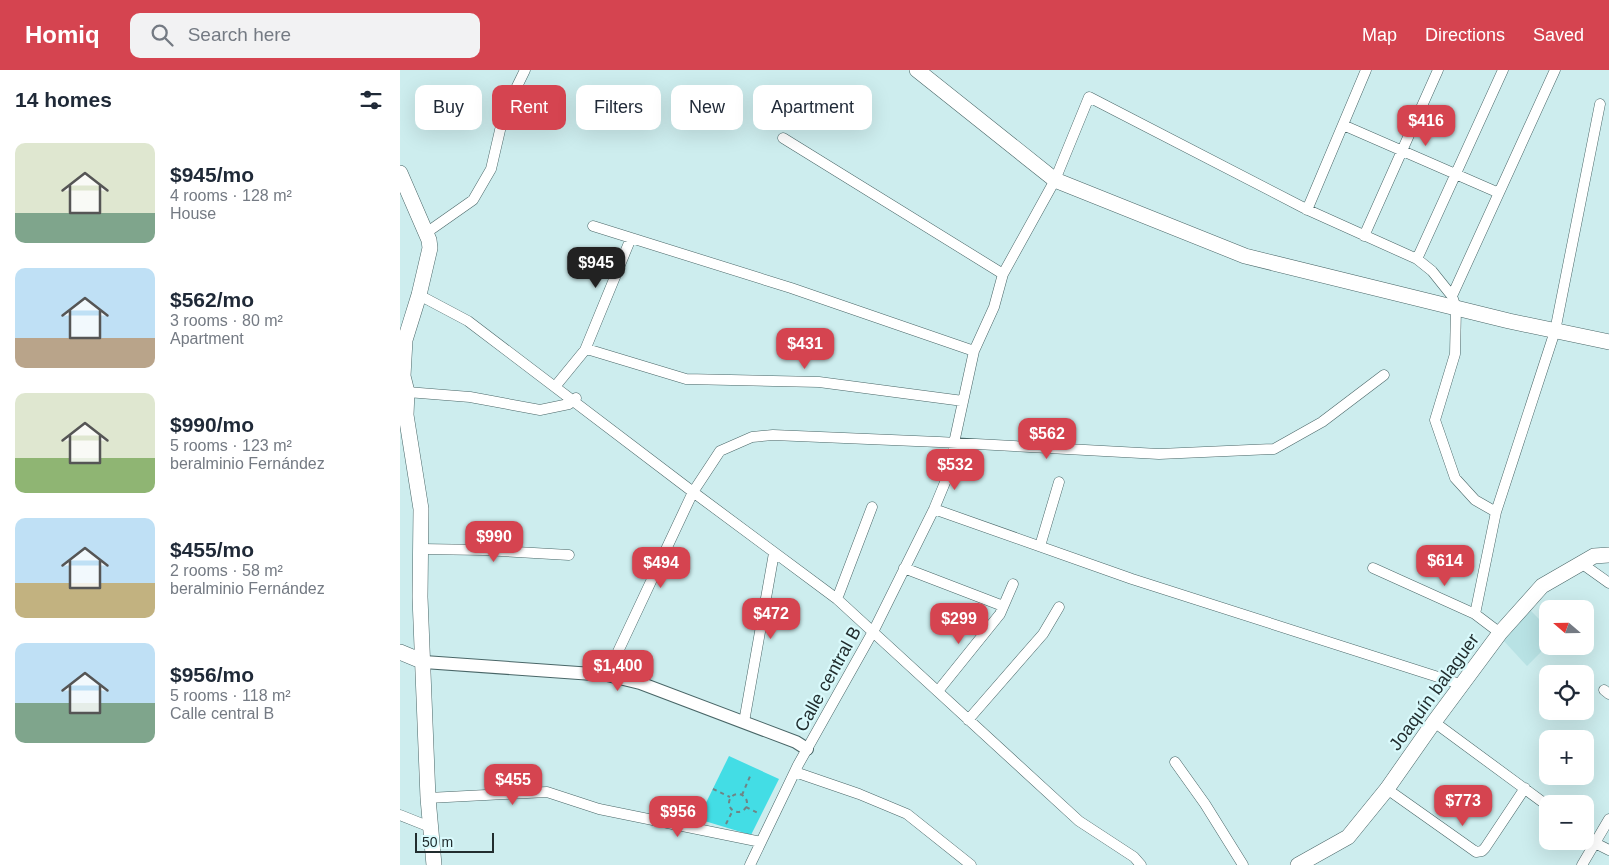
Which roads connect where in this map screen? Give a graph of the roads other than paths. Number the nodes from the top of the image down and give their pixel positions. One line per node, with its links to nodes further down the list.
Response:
1 (525, 70): 15 (street)
2 (917, 70): 11 (main road)
3 (1366, 70): 8 (street)
4 (1438, 70): 16 (street)
5 (1503, 70): 18 (street)
6 (1555, 70): 12 (street)
7 (1600, 104): 22 (street)
8 (1343, 125): 12 (street); 13 (street)
9 (783, 138): 19 (street)
10 (400, 173): 15 (main road)
11 (1055, 180): 13 (street, Calle central B); 19 (street, Calle central B); 21 (main road)
12 (1499, 193): 21 (street)
13 (1307, 210): 16 (street)
14 (593, 226): 17 (street)
15 (426, 233): 20 (main road)
16 (1364, 236): 18 (street)
17 (631, 238): 25 (street); 26 (street)
18 (1417, 259): 21 (street)
19 (1003, 274): 26 (street, Calle central B)
20 (419, 295): 23 (main road); 34 (street)
21 (1454, 302): 22 (main road); 37 (street)
22 (1556, 331): 24 (main road); 37 (street)
23 (402, 340): 29 (main road)
24 (1609, 342)
25 (585, 350): 28 (street); 31 (street)
26 (974, 351): 31 (street, Calle central B)
27 (1384, 375): 32 (street)
28 (558, 383)
29 (406, 392): 30 (street); 39 (main road)
30 (576, 398)
31 (963, 401): 32 (street, Calle central B)
32 (954, 442): 34 (street); 36 (street, Calle central B)
33 (1059, 482): 38 (street)
34 (693, 492): 40 (street); 55 (street)
35 (872, 507): 48 (street)
36 (934, 509): 38 (street); 44 (street, Calle central B)
37 (1496, 512): 51 (street)
38 (1040, 546): 56 (street)
39 (421, 549): 41 (street); 54 (main road)
40 (774, 553): 48 (street); 59 (street)
41 (569, 555)
42 (1609, 555): 43 (main road, Joaquín balaguer)
43 (1581, 563): 47 (street); 52 (main road, Joaquín balaguer)
44 (904, 568): 49 (street); 61 (street, Calle central B)
45 (1373, 568): 51 (street)
46 (1013, 584): 49 (street)
47 (1609, 584)
48 (837, 599): 57 (street)
49 (1003, 606): 57 (street)
50 (1059, 606): 58 (street)
51 (1475, 614): 52 (street)
52 (1500, 634): 56 (main road, Joaquín balaguer)
53 (400, 652): 54 (main road)
54 (424, 662): 55 (street); 66 (main road)
55 (607, 675): 59 (street)
56 (1463, 685): 60 (main road, Joaquín balaguer)
57 (938, 691): 58 (street)
58 (968, 720): 77 (street)
59 (744, 722): 61 (street)
60 (1434, 722): 64 (street); 65 (main road, Joaquín balaguer)
61 (807, 748): 63 (street, Calle central B)
62 (1175, 762): 78 (street)
63 (795, 772): 71 (street, Calle central B); 76 (street)
64 (1524, 788): 65 (street); 67 (street)
65 (1387, 789): 79 (main road, Joaquín balaguer)
66 (428, 798): 70 (main road); 71 (street)
67 (1539, 799)
68 (400, 815): 70 (street)
69 (1609, 820): 72 (street)
70 (430, 827): 74 (main road)
71 (761, 842): 75 (street, Calle central B)
72 (1595, 843): 73 (street); 80 (street)
73 (1609, 850)
74 (434, 865)
75 (750, 865)
76 (971, 865)
77 (1141, 865)
78 (1243, 865)
79 (1298, 865)
80 (1582, 865)

